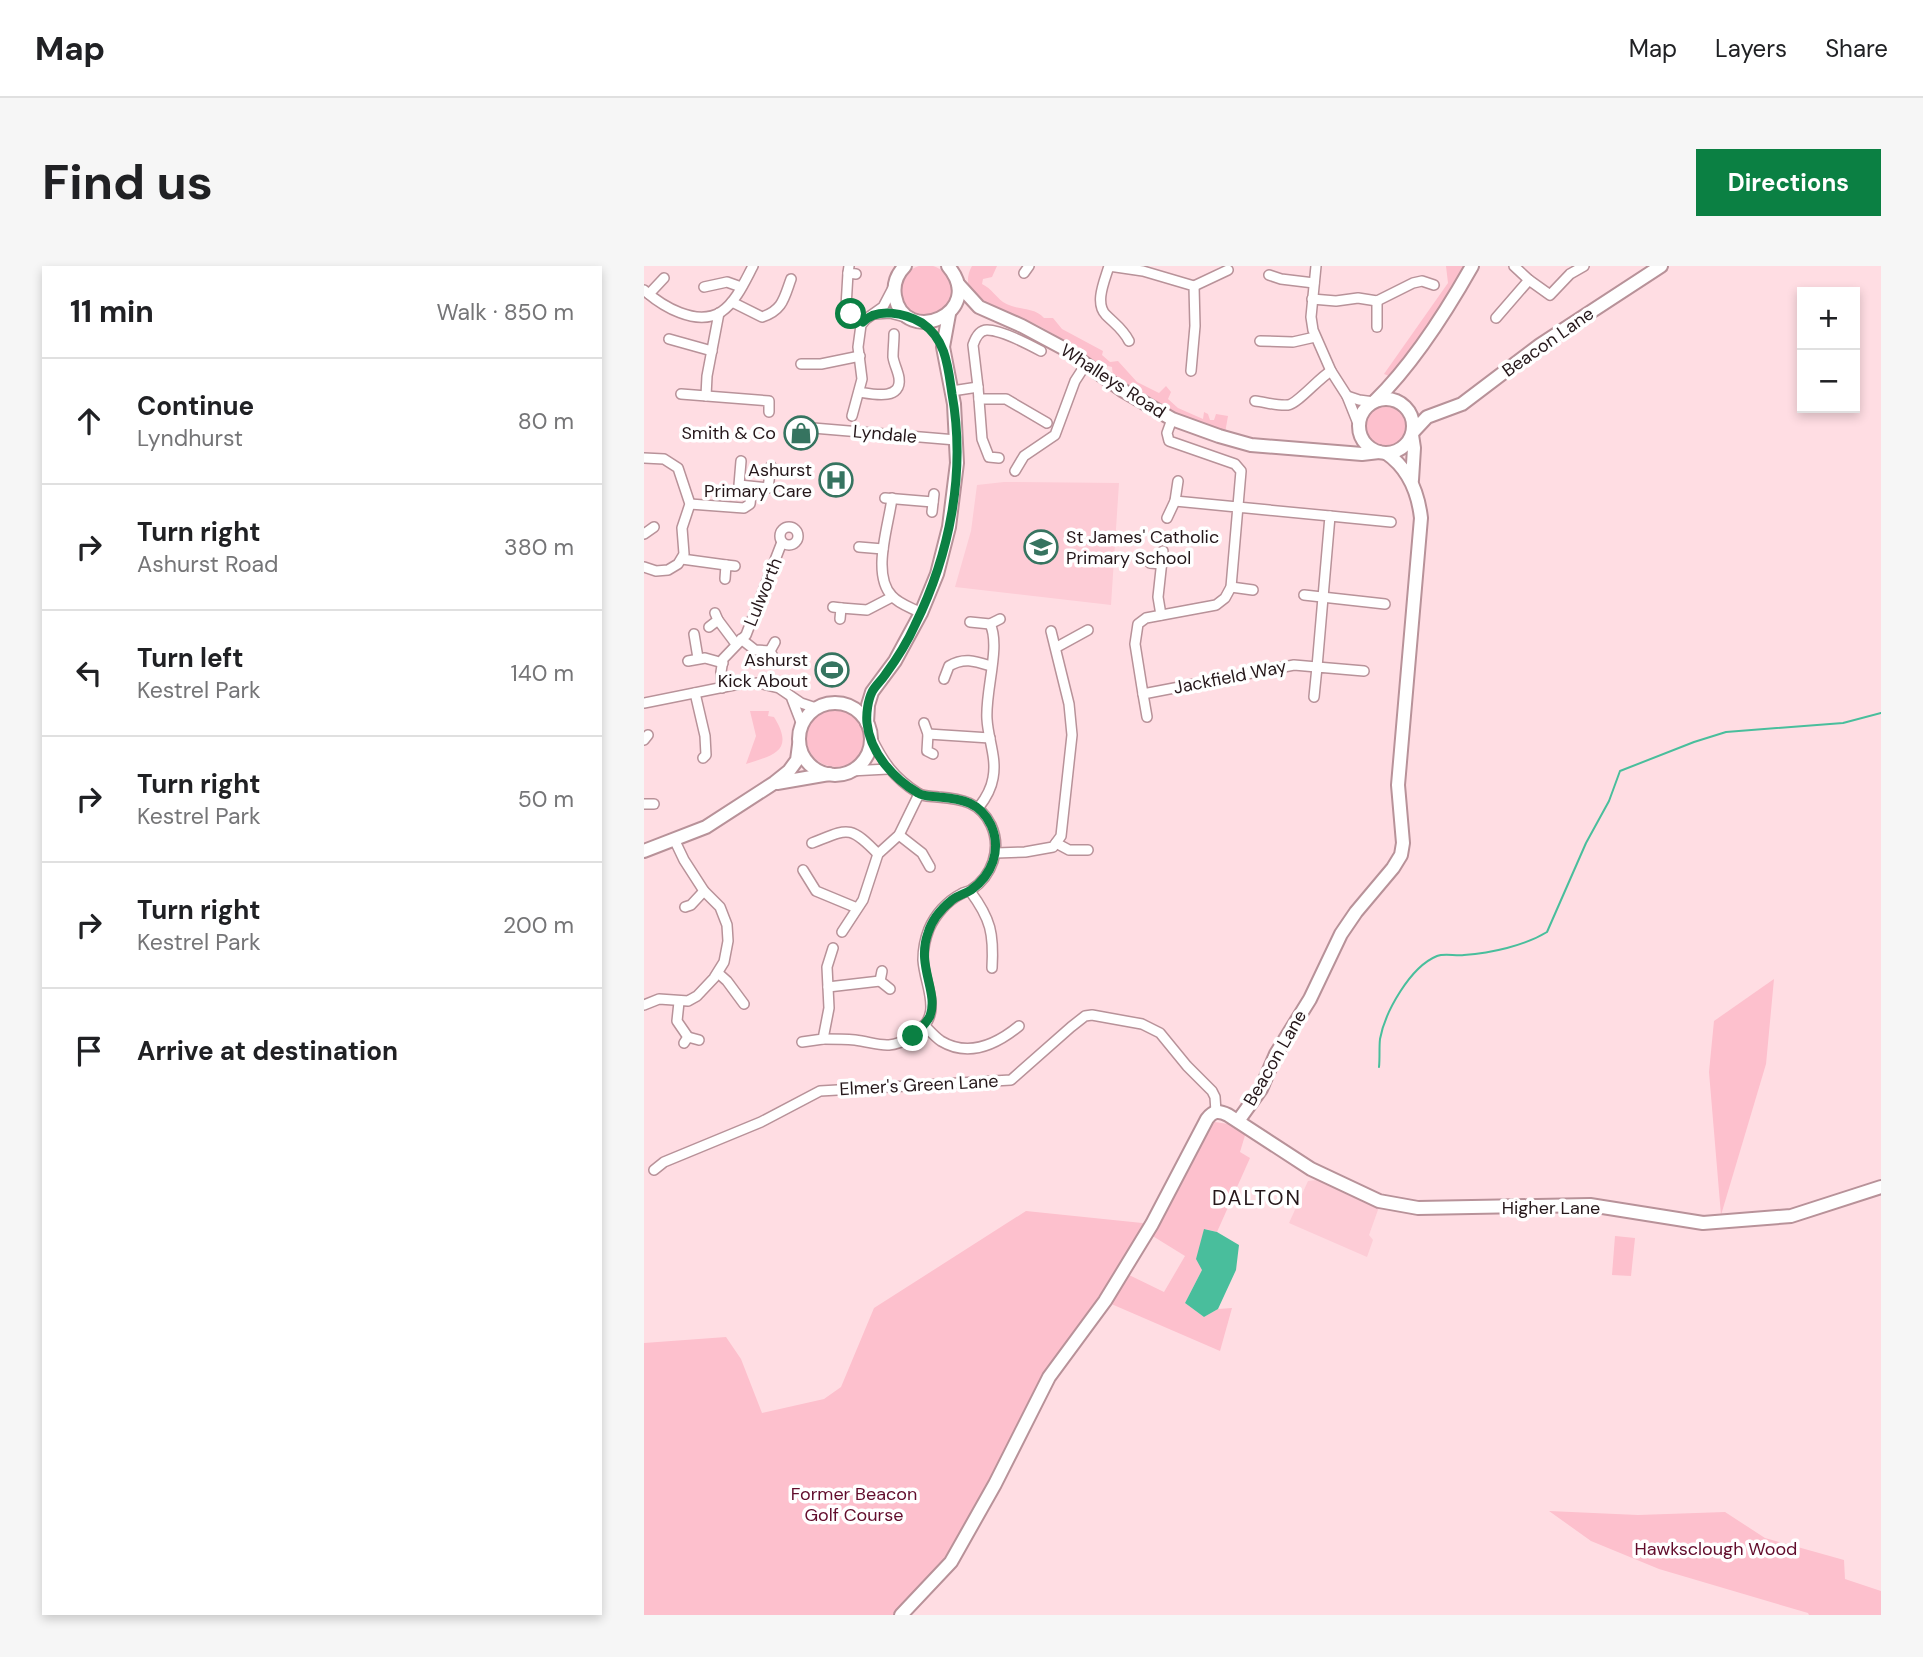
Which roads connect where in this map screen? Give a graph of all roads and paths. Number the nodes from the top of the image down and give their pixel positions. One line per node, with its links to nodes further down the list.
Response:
1 (752, 266): 24 (street)
2 (897, 266): 18 (street)
3 (905, 266): 18 (street)
4 (948, 266): 19 (street, Whalleys Road)
5 (962, 266): 19 (street)
6 (1109, 266): 22 (street); 41 (street)
7 (1316, 266): 20 (street)
8 (1472, 266): 50 (street)
9 (1514, 266): 17 (street)
10 (1584, 266): 17 (street)
11 (1661, 266): 64 (street, Beacon Lane)
12 (1228, 270): 22 (street)
13 (851, 271): 35 (street)
14 (1268, 274): 20 (street)
15 (664, 278): 25 (street)
16 (791, 279): 28 (street)
17 (1529, 280): 33 (street)
18 (895, 282): 32 (street); 34 (street)
19 (958, 283): 29 (street, Whalleys Road); 31 (street)
20 (1314, 283): 26 (street)
21 (1434, 285): 27 (street)
22 (1194, 286): 48 (street)
23 (704, 287): 24 (street)
24 (741, 287): 28 (street)
25 (647, 292): 30 (street)
26 (1312, 299): 27 (street); 38 (street)
27 (1377, 301): 36 (street)
28 (732, 302): 30 (street)
29 (979, 307): 31 (street); 47 (street, Whalleys Road)
30 (719, 313): 43 (street)
31 (949, 313): 34 (street); 42 (street)
32 (874, 314): 34 (street); 35 (street)
33 (1496, 318)
34 (915, 320): 42 (street)
35 (863, 322): 45 (street)
36 (1377, 327)
37 (894, 334): 52 (street)
38 (1315, 337): 40 (street); 49 (street)
39 (669, 339): 43 (street)
40 (1260, 340)
41 (1129, 341)
42 (943, 347): 53 (street)
43 (712, 351): 56 (street)
44 (1041, 351): 51 (street)
45 (860, 356): 46 (street); 54 (street)
46 (801, 363)
47 (1086, 363): 66 (street, Whalleys Road); 72 (street)
48 (1191, 371)
49 (1331, 371): 57 (street); 60 (street)
50 (1401, 373): 61 (street); 62 (street)
51 (978, 387): 53 (street); 59 (street)
52 (896, 390): 54 (street); 58 (street)
53 (952, 391): 71 (street)
54 (859, 392): 65 (street)
55 (681, 394): 56 (street)
56 (706, 396): 63 (street)
57 (1347, 396): 61 (street); 68 (street)
58 (905, 397)
59 (979, 399): 67 (street); 76 (street)
60 (1254, 401)
61 (1374, 401): 62 (street); 68 (street)
62 (1405, 407): 64 (street); 70 (street)
63 (769, 412)
64 (1433, 414): 70 (street, Beacon Lane)
65 (852, 416)
66 (1172, 419): 73 (street, Whalleys Road); 87 (street)
67 (1046, 423)
68 (1359, 427): 73 (street); 74 (street)
69 (813, 428): 71 (street, Lyndale)
70 (1412, 434): 74 (street); 83 (street, Beacon Lane)
71 (956, 440): 110 (street)
72 (1035, 450): 77 (street); 80 (street)
73 (1334, 452): 74 (street, Whalleys Road)
74 (1383, 453): 83 (street, Beacon Lane)
75 (644, 458): 86 (street)
76 (999, 458)
77 (1040, 460)
78 (741, 461): 82 (street)
79 (771, 466): 82 (street)
80 (1014, 471)
81 (1178, 481): 84 (street)
82 (752, 487): 86 (street)
83 (1413, 487): 189 (street, Beacon Lane)
84 (1175, 501): 87 (street); 90 (street)
85 (933, 503): 97 (street)
86 (690, 504): 99 (street)
87 (1239, 508): 89 (street); 104 (street)
88 (1379, 510): 91 (street)
89 (1330, 516): 91 (street); 108 (street)
90 (1167, 518)
91 (1378, 521): 92 (street)
92 (1391, 522)
93 (654, 527): 94 (street)
94 (644, 534)
95 (782, 542): 120 (street, Lulworth)
96 (859, 547): 97 (street)
97 (883, 549): 107 (street)
98 (1163, 551): 101 (street)
99 (682, 559): 102 (street); 103 (street)
100 (1150, 563): 101 (street)
101 (1161, 564): 111 (street)
102 (644, 567)
103 (725, 579)
104 (1231, 587): 105 (street); 111 (street)
105 (1253, 590)
106 (1304, 595): 108 (street)
107 (892, 597): 110 (street); 112 (street)
108 (1323, 597): 109 (street); 127 (street)
109 (1385, 603)
110 (921, 613): 132 (street)
111 (1161, 615): 136 (street)
112 (840, 619)
113 (1000, 619): 115 (street)
114 (970, 622): 115 (street)
115 (990, 624): 126 (street)
116 (709, 627): 120 (street, Lulworth)
117 (1088, 630): 121 (street)
118 (1051, 631): 121 (street)
119 (694, 634): 122 (street)
120 (738, 642): 124 (street, Lulworth); 125 (street, Lulworth)
121 (1057, 647): 161 (street)
122 (698, 658): 123 (street); 125 (street)
123 (688, 661)
124 (776, 662)
125 (723, 663): 131 (street)
126 (991, 666): 129 (street); 148 (street)
127 (1317, 667): 128 (street, Jackfield Way); 130 (street, Jackfield Way); 137 (street)
128 (1364, 671)
129 (944, 679)
130 (1217, 679): 133 (street); 136 (street, Jackfield Way)
131 (722, 688): 135 (street); 138 (street)
132 (874, 689): 140 (street); 143 (street)
133 (1220, 691)
134 (644, 692): 139 (street)
135 (695, 693): 139 (street); 151 (street)
136 (1143, 694): 142 (street)
137 (1314, 697)
138 (791, 698): 141 (street); 145 (street)
139 (644, 703)
140 (841, 703): 141 (street); 143 (street)
141 (816, 708): 145 (street)
142 (1147, 717)
143 (867, 723): 147 (street)
144 (924, 723): 146 (street)
145 (802, 725): 149 (street)
146 (928, 734): 148 (street); 150 (street)
147 (871, 737): 152 (street); 153 (street)
148 (990, 738): 157 (street)
149 (799, 744): 154 (street); 155 (street)
150 (933, 754)
151 (703, 758)
152 (888, 769): 153 (street); 156 (street)
153 (850, 771): 154 (street)
154 (829, 774): 155 (street)
155 (774, 783): 159 (street)
156 (919, 794): 157 (street); 158 (street)
157 (979, 807): 164 (street)
158 (900, 835): 165 (street); 166 (street)
159 (674, 839): 163 (street); 170 (street)
160 (812, 843): 165 (street)
161 (1056, 843): 162 (street); 164 (street)
162 (1088, 850)
163 (644, 851)
164 (996, 853): 171 (street)
165 (878, 854): 173 (street)
166 (930, 867)
167 (803, 870): 168 (street)
168 (809, 880): 169 (street); 173 (street)
169 (800, 886)
170 (704, 891): 172 (street); 177 (street)
171 (970, 891): 176 (street); 183 (street)
172 (685, 907)
173 (856, 908): 174 (street)
174 (842, 932)
175 (833, 948): 178 (street)
176 (992, 968)
177 (718, 973): 180 (street); 181 (street)
178 (828, 986): 179 (street); 186 (street)
179 (890, 989)
180 (678, 1002): 182 (street); 185 (street)
181 (744, 1004)
182 (644, 1005)
183 (924, 1025): 184 (street); 186 (street)
184 (1019, 1026)
185 (699, 1040)
186 (823, 1040): 187 (street)
187 (802, 1042)
188 (1216, 1112): 189 (street, Beacon Lane); 190 (street, Elmer's Green Lane); 192 (street, Beacon Lane)
189 (1238, 1121): 191 (street, Higher Lane)
190 (654, 1170)
191 (1881, 1187)
192 (901, 1615)

